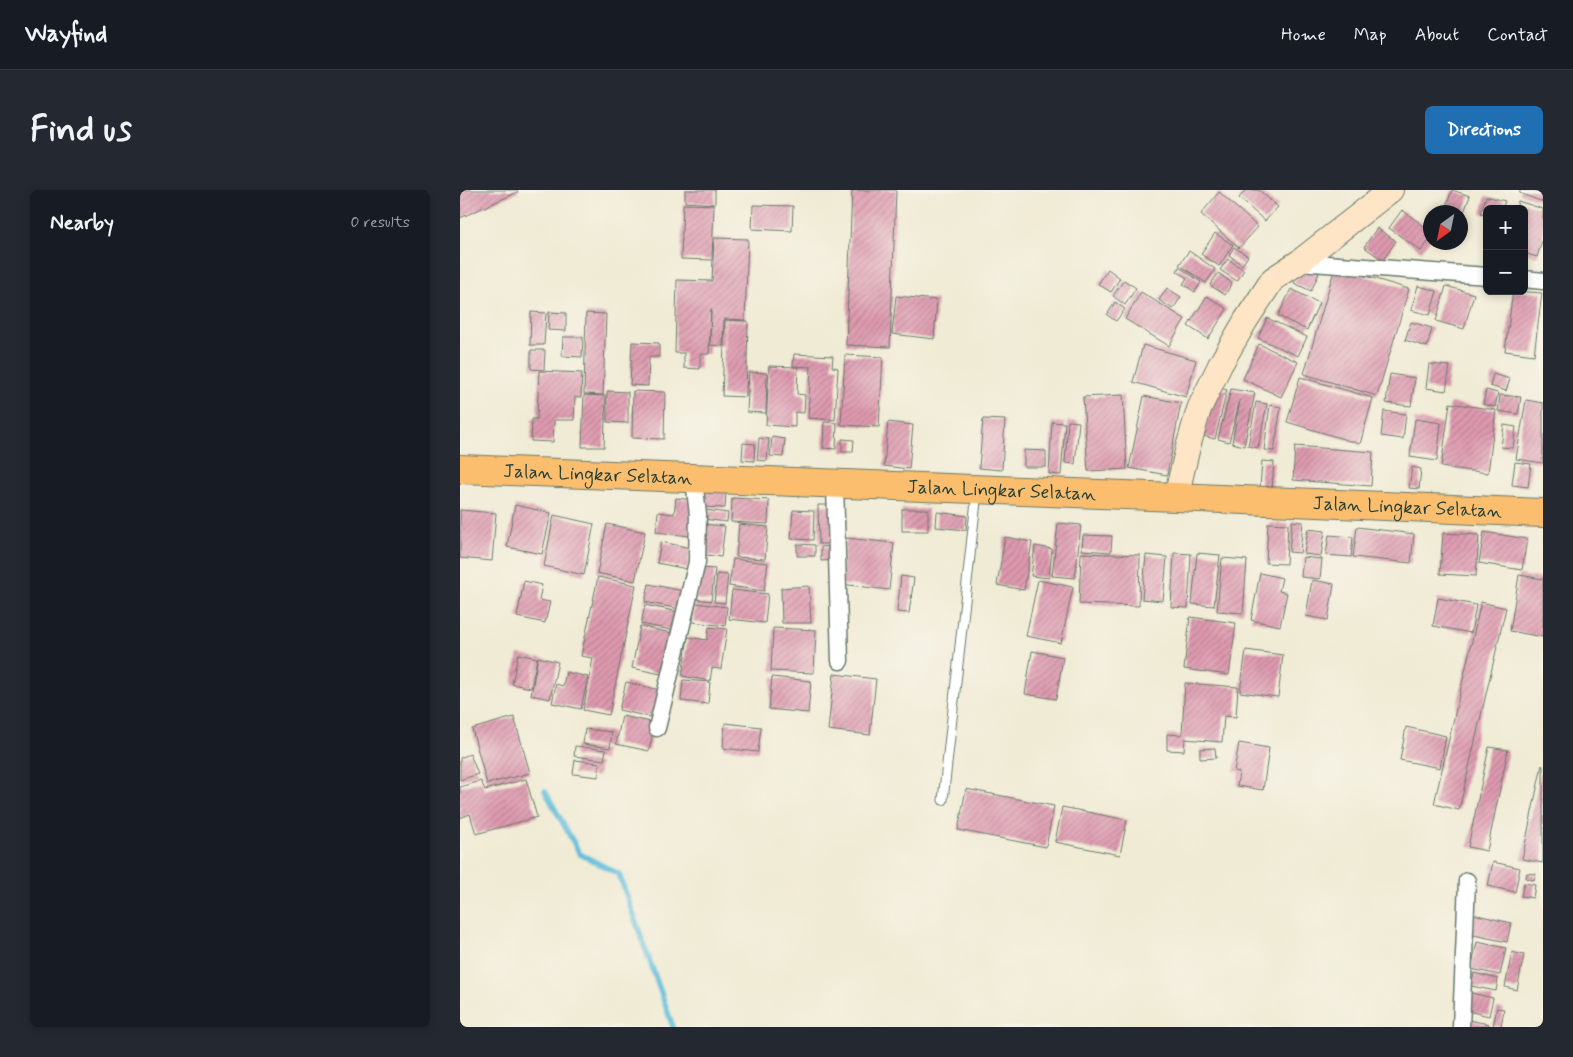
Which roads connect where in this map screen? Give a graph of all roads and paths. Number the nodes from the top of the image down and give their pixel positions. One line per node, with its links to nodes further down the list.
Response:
1 (1391, 190): 2 (street)
2 (1299, 262): 3 (street); 10 (street)
3 (1483, 276)
4 (1528, 279): 5 (street)
5 (1543, 281)
6 (460, 469): 7 (highway, Jalan Lingkar Selatan)
7 (694, 479): 8 (highway, Jalan Lingkar Selatan); 13 (street)
8 (835, 484): 9 (highway, Jalan Lingkar Selatan); 12 (street)
9 (977, 489): 10 (highway, Jalan Lingkar Selatan); 14 (lane)
10 (1176, 497): 11 (highway, Jalan Lingkar Selatan)
11 (1543, 513)
12 (840, 660)
13 (657, 728)
14 (942, 800)
15 (1467, 882): 16 (street)
16 (1461, 1027)

